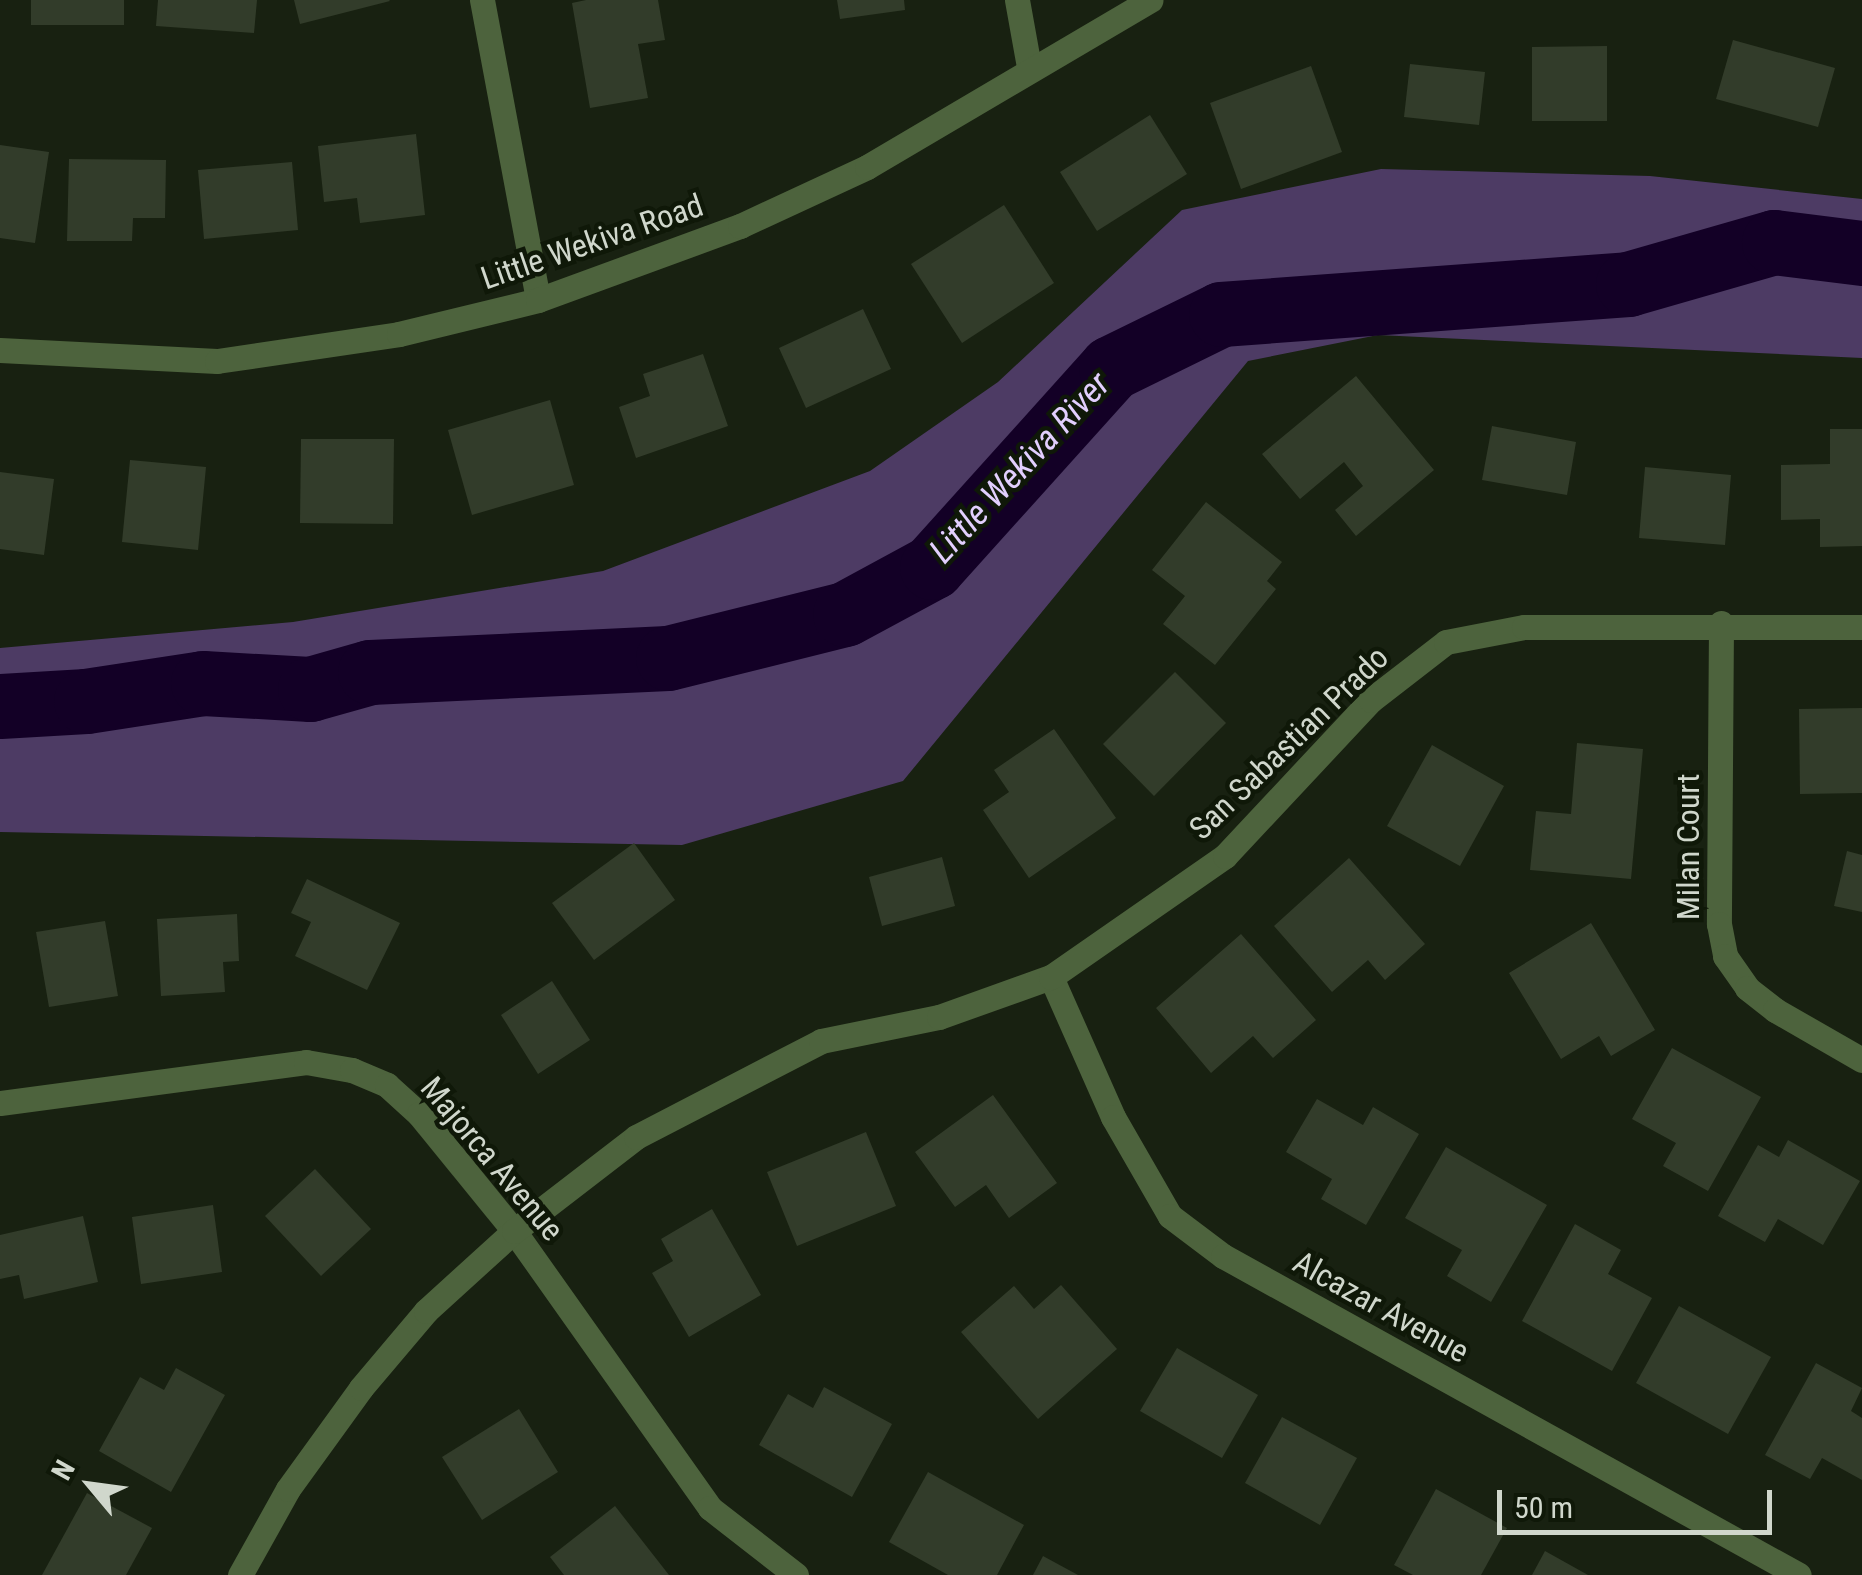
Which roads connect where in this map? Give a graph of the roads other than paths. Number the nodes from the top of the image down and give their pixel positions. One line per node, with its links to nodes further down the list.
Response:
1 (482, 0): 5 (street)
2 (1017, 0): 4 (street)
3 (1150, 0): 4 (street, Little Wekiva Road)
4 (1029, 67): 5 (street, Little Wekiva Road)
5 (538, 300): 6 (street, Little Wekiva Road)
6 (0, 350)
7 (1721, 622): 8 (street, San Sabastian Prado); 9 (street, San Sabastian Prado); 10 (street, Milan Court)
8 (1862, 627)
9 (1051, 977): 12 (street, San Sabastian Prado); 15 (street, Alcazar Avenue)
10 (1862, 1060)
11 (0, 1103): 12 (street, Majorca Avenue)
12 (514, 1231): 13 (street, San Sabastian Prado); 14 (street, Majorca Avenue)
13 (240, 1575)
14 (796, 1575)
15 (1799, 1575)

